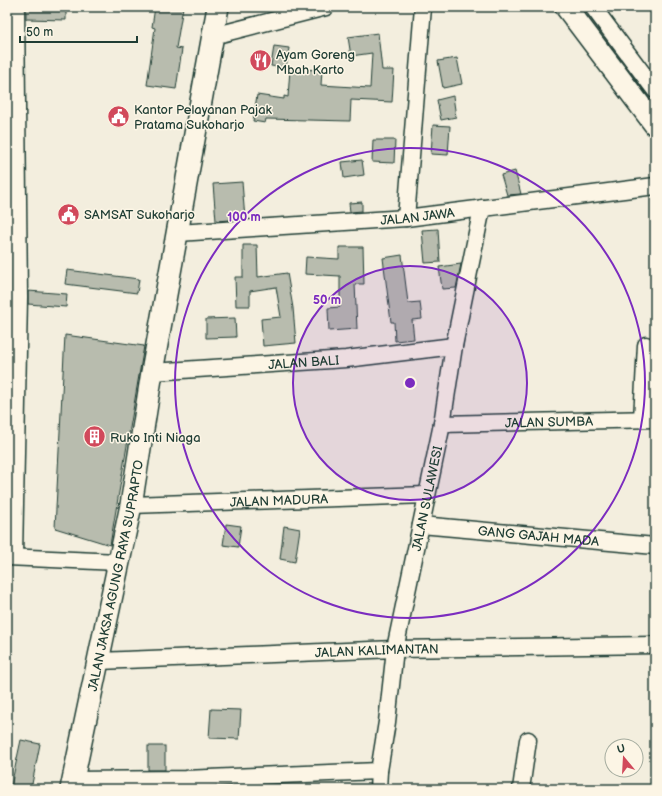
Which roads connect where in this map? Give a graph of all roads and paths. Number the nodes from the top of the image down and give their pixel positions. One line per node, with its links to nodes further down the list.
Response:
1 (16, 7): 23 (street)
2 (218, 7): 7 (main road, JALAN JAKSA AGUNG RAYA SUPRAPTO)
3 (326, 7): 7 (street)
4 (423, 7): 12 (street)
5 (566, 7): 9 (main road)
6 (593, 7): 8 (street)
7 (213, 36): 13 (main road, JALAN JAKSA AGUNG RAYA SUPRAPTO)
8 (655, 90)
9 (655, 125)
10 (655, 186): 11 (street, JALAN JAWA)
11 (482, 208): 12 (street, JALAN JAWA); 15 (street, JALAN SULAWESI)
12 (406, 218): 13 (street, JALAN JAWA)
13 (178, 233): 16 (main road, JALAN JAKSA AGUNG RAYA SUPRAPTO)
14 (646, 345): 17 (street)
15 (454, 346): 16 (street, JALAN BALI); 18 (street, JALAN SULAWESI)
16 (152, 372): 20 (main road, JALAN JAKSA AGUNG RAYA SUPRAPTO)
17 (649, 419): 18 (street, JALAN SUMBA)
18 (442, 424): 19 (street, JALAN SULAWESI)
19 (427, 495): 20 (street, JALAN MADURA); 21 (street, JALAN SULAWESI)
20 (131, 505): 24 (main road, JALAN JAKSA AGUNG RAYA SUPRAPTO)
21 (421, 525): 22 (street, GANG GAJAH MADA); 26 (street, JALAN SULAWESI)
22 (655, 546)
23 (10, 557): 24 (street)
24 (118, 562): 27 (main road, JALAN JAKSA AGUNG RAYA SUPRAPTO)
25 (655, 645): 26 (street, JALAN KALIMANTAN)
26 (395, 648): 27 (street, JALAN KALIMANTAN); 29 (street, JALAN SULAWESI)
27 (99, 661): 30 (main road, JALAN JAKSA AGUNG RAYA SUPRAPTO)
28 (528, 740): 33 (street)
29 (379, 771): 31 (street); 32 (street, JALAN SULAWESI)
30 (72, 784): 31 (street)
31 (185, 784)
32 (378, 789)
33 (521, 789)

